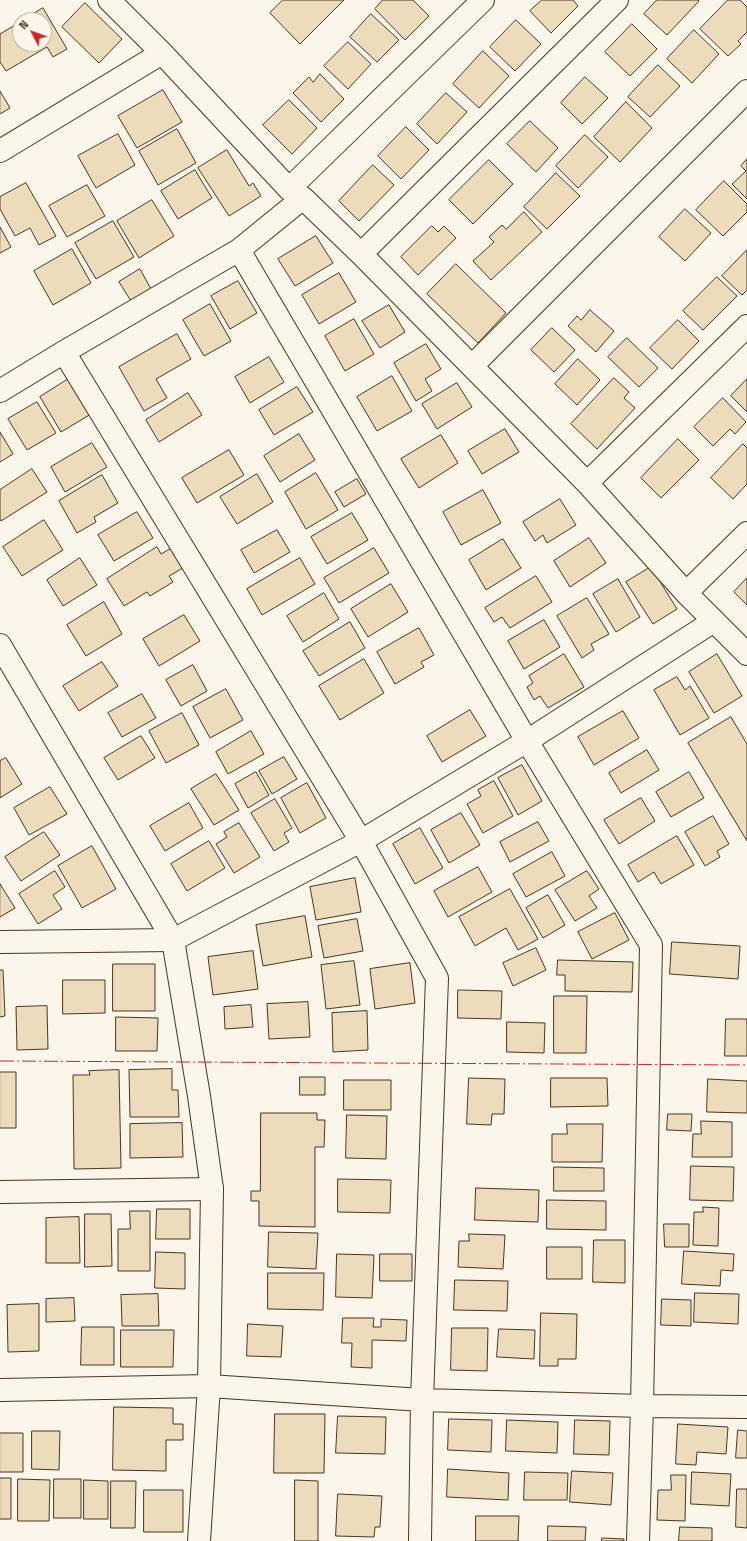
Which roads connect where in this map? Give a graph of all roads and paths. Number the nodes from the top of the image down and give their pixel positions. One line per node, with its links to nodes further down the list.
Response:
1 (109, 0): 4 (street)
2 (483, 0): 7 (street)
3 (617, 0): 9 (street)
4 (162, 53): 6 (street); 7 (street)
5 (747, 91): 12 (street)
6 (0, 151)
7 (296, 193): 8 (street); 9 (street)
8 (239, 250): 11 (street); 20 (street)
9 (361, 254): 12 (street)
10 (747, 326): 14 (street)
11 (64, 352): 13 (street); 21 (street)
12 (472, 366): 14 (street)
13 (0, 391)
14 (587, 483): 16 (street)
15 (747, 533): 16 (street)
16 (686, 593): 17 (street)
17 (714, 621): 19 (street); 20 (street)
18 (0, 645): 22 (street)
19 (747, 654)
20 (527, 741): 21 (street); 29 (street)
21 (361, 841): 22 (street); 28 (street)
22 (173, 940): 23 (street); 24 (street)
23 (0, 942)
24 (212, 1189): 25 (street); 26 (street)
25 (0, 1192)
26 (209, 1386): 27 (street); 28 (street); 31 (street)
27 (0, 1390)
28 (422, 1400): 29 (street); 32 (street)
29 (642, 1406): 30 (street); 33 (street)
30 (747, 1407)
31 (199, 1541)
32 (420, 1541)
33 (638, 1541)

